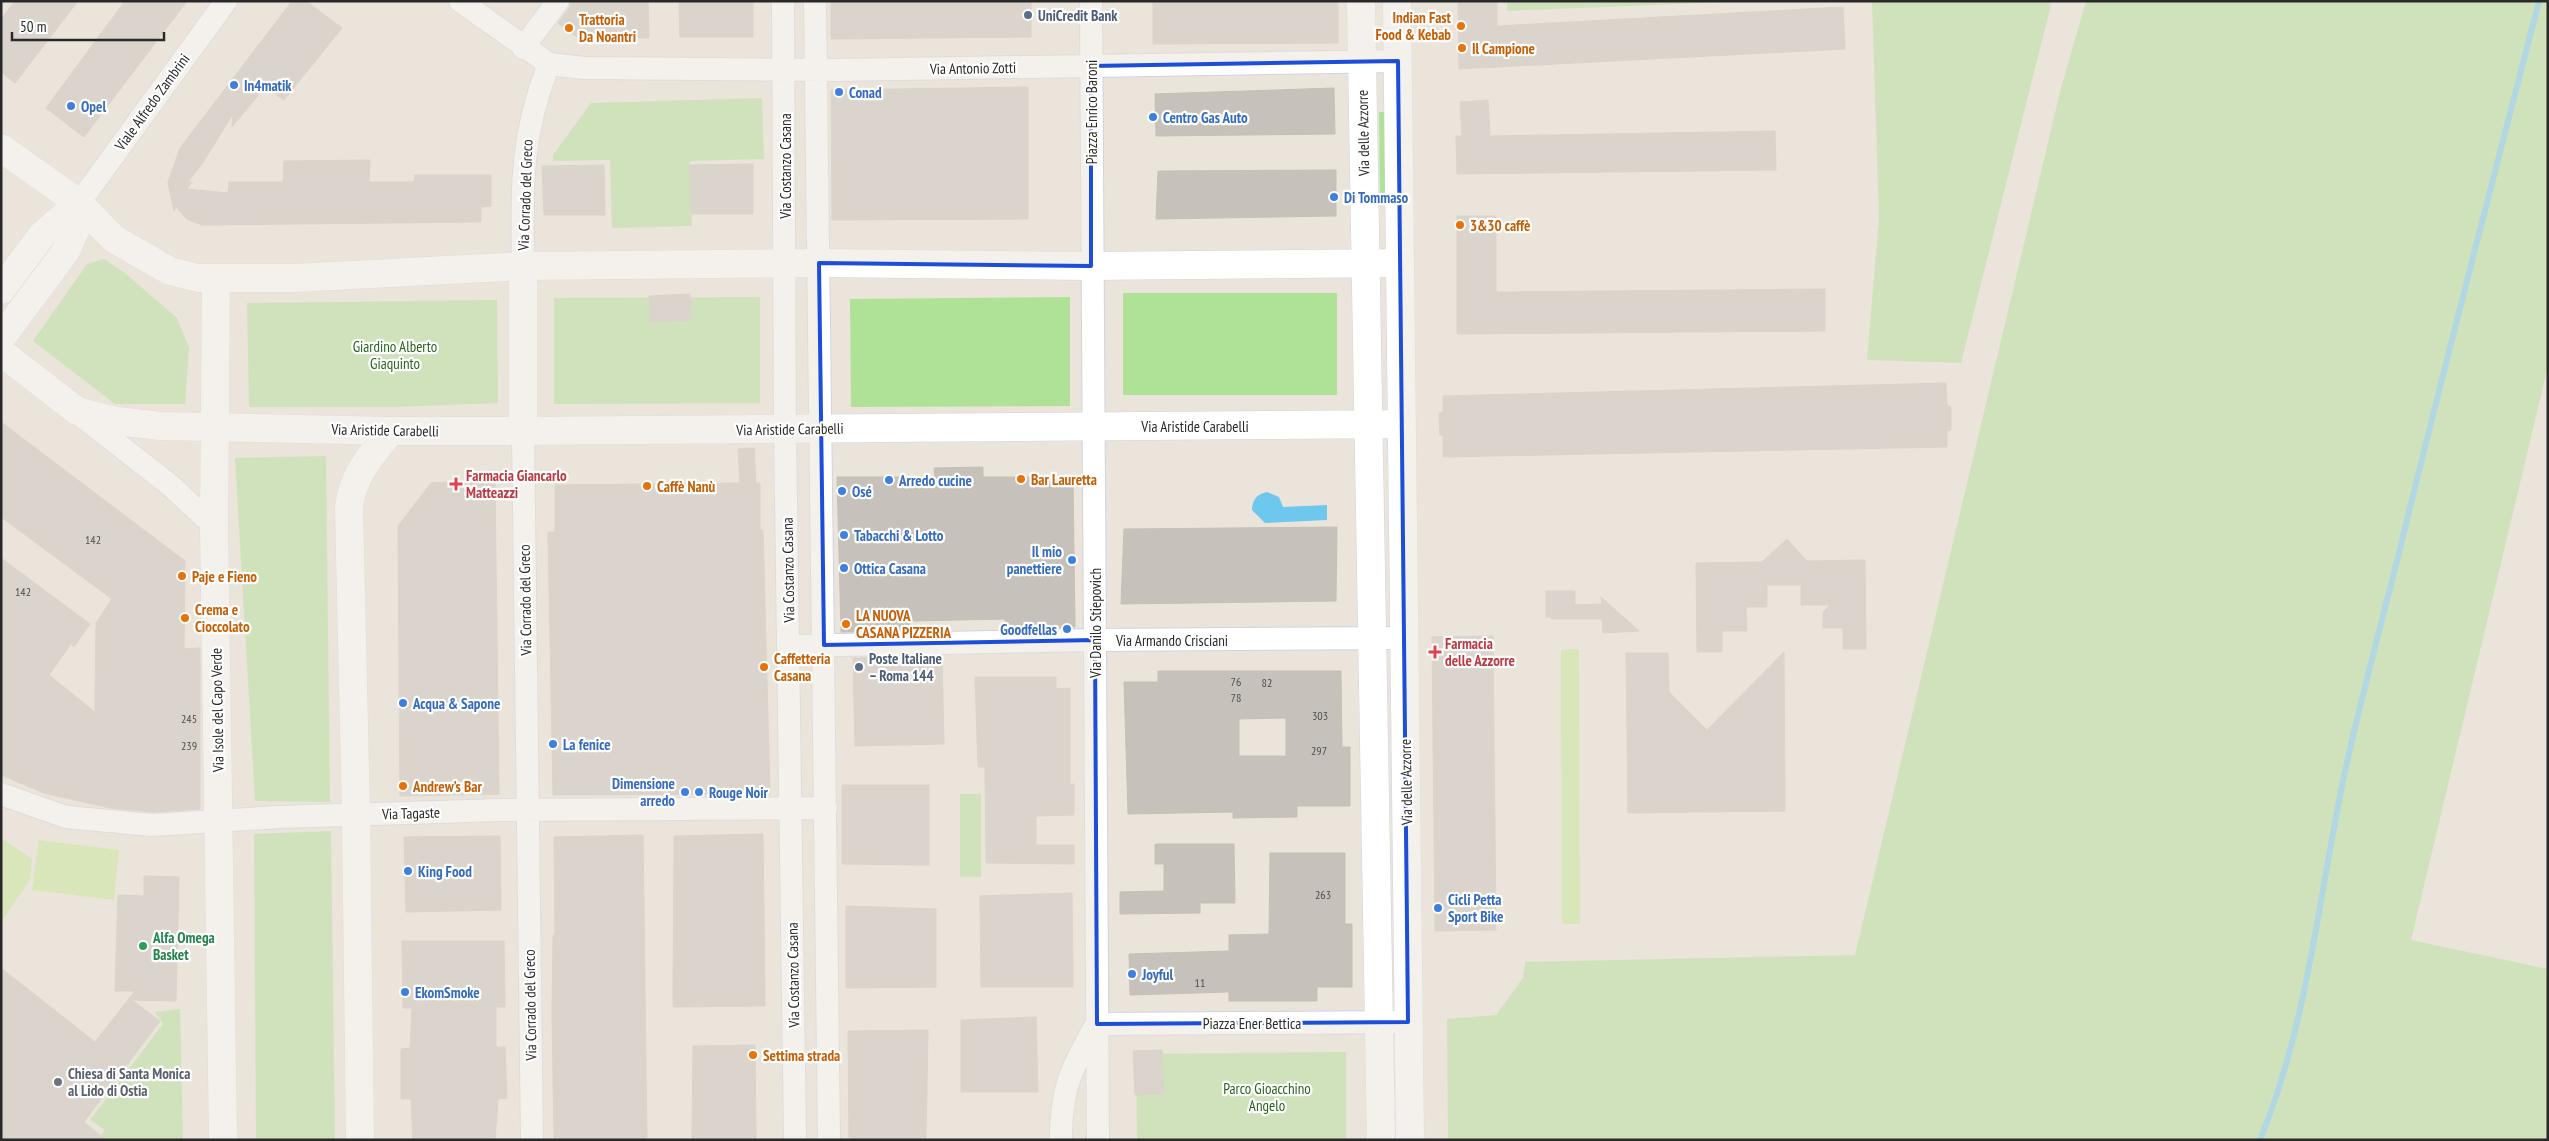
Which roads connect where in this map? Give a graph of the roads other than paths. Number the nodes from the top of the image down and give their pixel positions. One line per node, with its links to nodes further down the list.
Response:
1 (226, 1): 17 (street, Viale Alfredo Zambrini)
2 (460, 1): 9 (street)
3 (558, 1): 9 (street)
4 (783, 1): 15 (street, Via Costanzo Casana)
5 (815, 1): 14 (street, Via Costanzo Casana)
6 (1091, 1): 13 (street, Piazza Enrico Baroni)
7 (1361, 1): 11 (street, Via delle Azzorre)
8 (1397, 1): 10 (street, Via delle Azzorre)
9 (523, 48): 12 (street)
10 (1398, 61): 11 (street, Via Antonio Zotti); 21 (street, Via delle Azzorre)
11 (1362, 62): 13 (street, Via Antonio Zotti); 22 (street, Via delle Azzorre)
12 (549, 64): 15 (street, Via Antonio Zotti); 23 (street, Via Corrado del Greco)
13 (1091, 66): 14 (street, Via Antonio Zotti); 18 (street, Piazza Enrico Baroni)
14 (816, 69): 15 (street, Via Antonio Zotti); 20 (street, Via Costanzo Casana)
15 (784, 70): 19 (street, Via Costanzo Casana)
16 (1, 148): 17 (street)
17 (79, 203): 25 (street); 26 (street); 27 (street)
18 (1091, 222): 24 (street, Via Danilo Stiepovich)
19 (785, 263): 20 (street); 23 (street); 35 (street, Via Costanzo Casana)
20 (819, 263): 24 (street); 34 (street, Via Costanzo Casana)
21 (1400, 264): 22 (street); 30 (street, Via delle Azzorre)
22 (1365, 265): 24 (street); 31 (street, Via delle Azzorre)
23 (523, 266): 25 (street); 37 (street, Via Corrado del Greco)
24 (1091, 266): 33 (street, Via Danilo Stiepovich)
25 (216, 279): 32 (street, Via Isole del Capo Verde)
26 (1, 290)
27 (1, 338)
28 (1, 352): 29 (street)
29 (77, 411): 32 (street, Via Aristide Carabelli); 38 (street)
30 (1402, 424): 31 (street); 39 (street, Via delle Azzorre)
31 (1368, 425): 33 (street, Via Aristide Carabelli); 40 (street, Via delle Azzorre)
32 (213, 427): 36 (street, Via Aristide Carabelli); 38 (street, Via Isole del Capo Verde)
33 (1094, 427): 34 (street, Via Aristide Carabelli); 41 (street, Via Danilo Stiepovich)
34 (820, 428): 35 (street, Via Aristide Carabelli); 42 (street, Via Costanzo Casana)
35 (785, 429): 37 (street, Via Aristide Carabelli); 43 (street, Via Costanzo Casana)
36 (391, 431): 37 (street, Via Aristide Carabelli); 48 (street)
37 (523, 431): 47 (street, Via Corrado del Greco)
38 (214, 526): 49 (street, Via Isole del Capo Verde)
39 (1404, 638): 40 (street, Via Armando Crisciani); 51 (street, Via delle Azzorre)
40 (1372, 639): 41 (street, Via Armando Crisciani); 50 (street, Via delle Azzorre)
41 (1095, 640): 42 (street, Via Armando Crisciani); 52 (street, Via Danilo Stiepovich)
42 (824, 645): 43 (street, Via Armando Crisciani); 46 (street, Via Costanzo Casana)
43 (790, 646): 45 (street, Via Costanzo Casana)
44 (1, 794): 49 (street, Via Tagaste)
45 (791, 808): 46 (street, Via Tagaste); 47 (street, Via Tagaste); 56 (street, Via Costanzo Casana)
46 (826, 808): 57 (street, Via Costanzo Casana)
47 (528, 809): 48 (street, Via Tagaste); 55 (street, Via Corrado del Greco)
48 (356, 814): 49 (street, Via Tagaste); 54 (street)
49 (219, 822): 53 (street, Via Isole del Capo Verde)
50 (1379, 1022): 51 (street, Piazza Ener Bettica); 52 (street, Piazza Ener Bettica); 60 (street, Via delle Azzorre)
51 (1408, 1022): 61 (street, Via delle Azzorre)
52 (1097, 1024): 58 (street); 59 (street)
53 (223, 1140)
54 (360, 1140)
55 (532, 1140)
56 (795, 1140)
57 (829, 1140)
58 (1061, 1140)
59 (1098, 1140)
60 (1381, 1140)
61 (1410, 1140)

